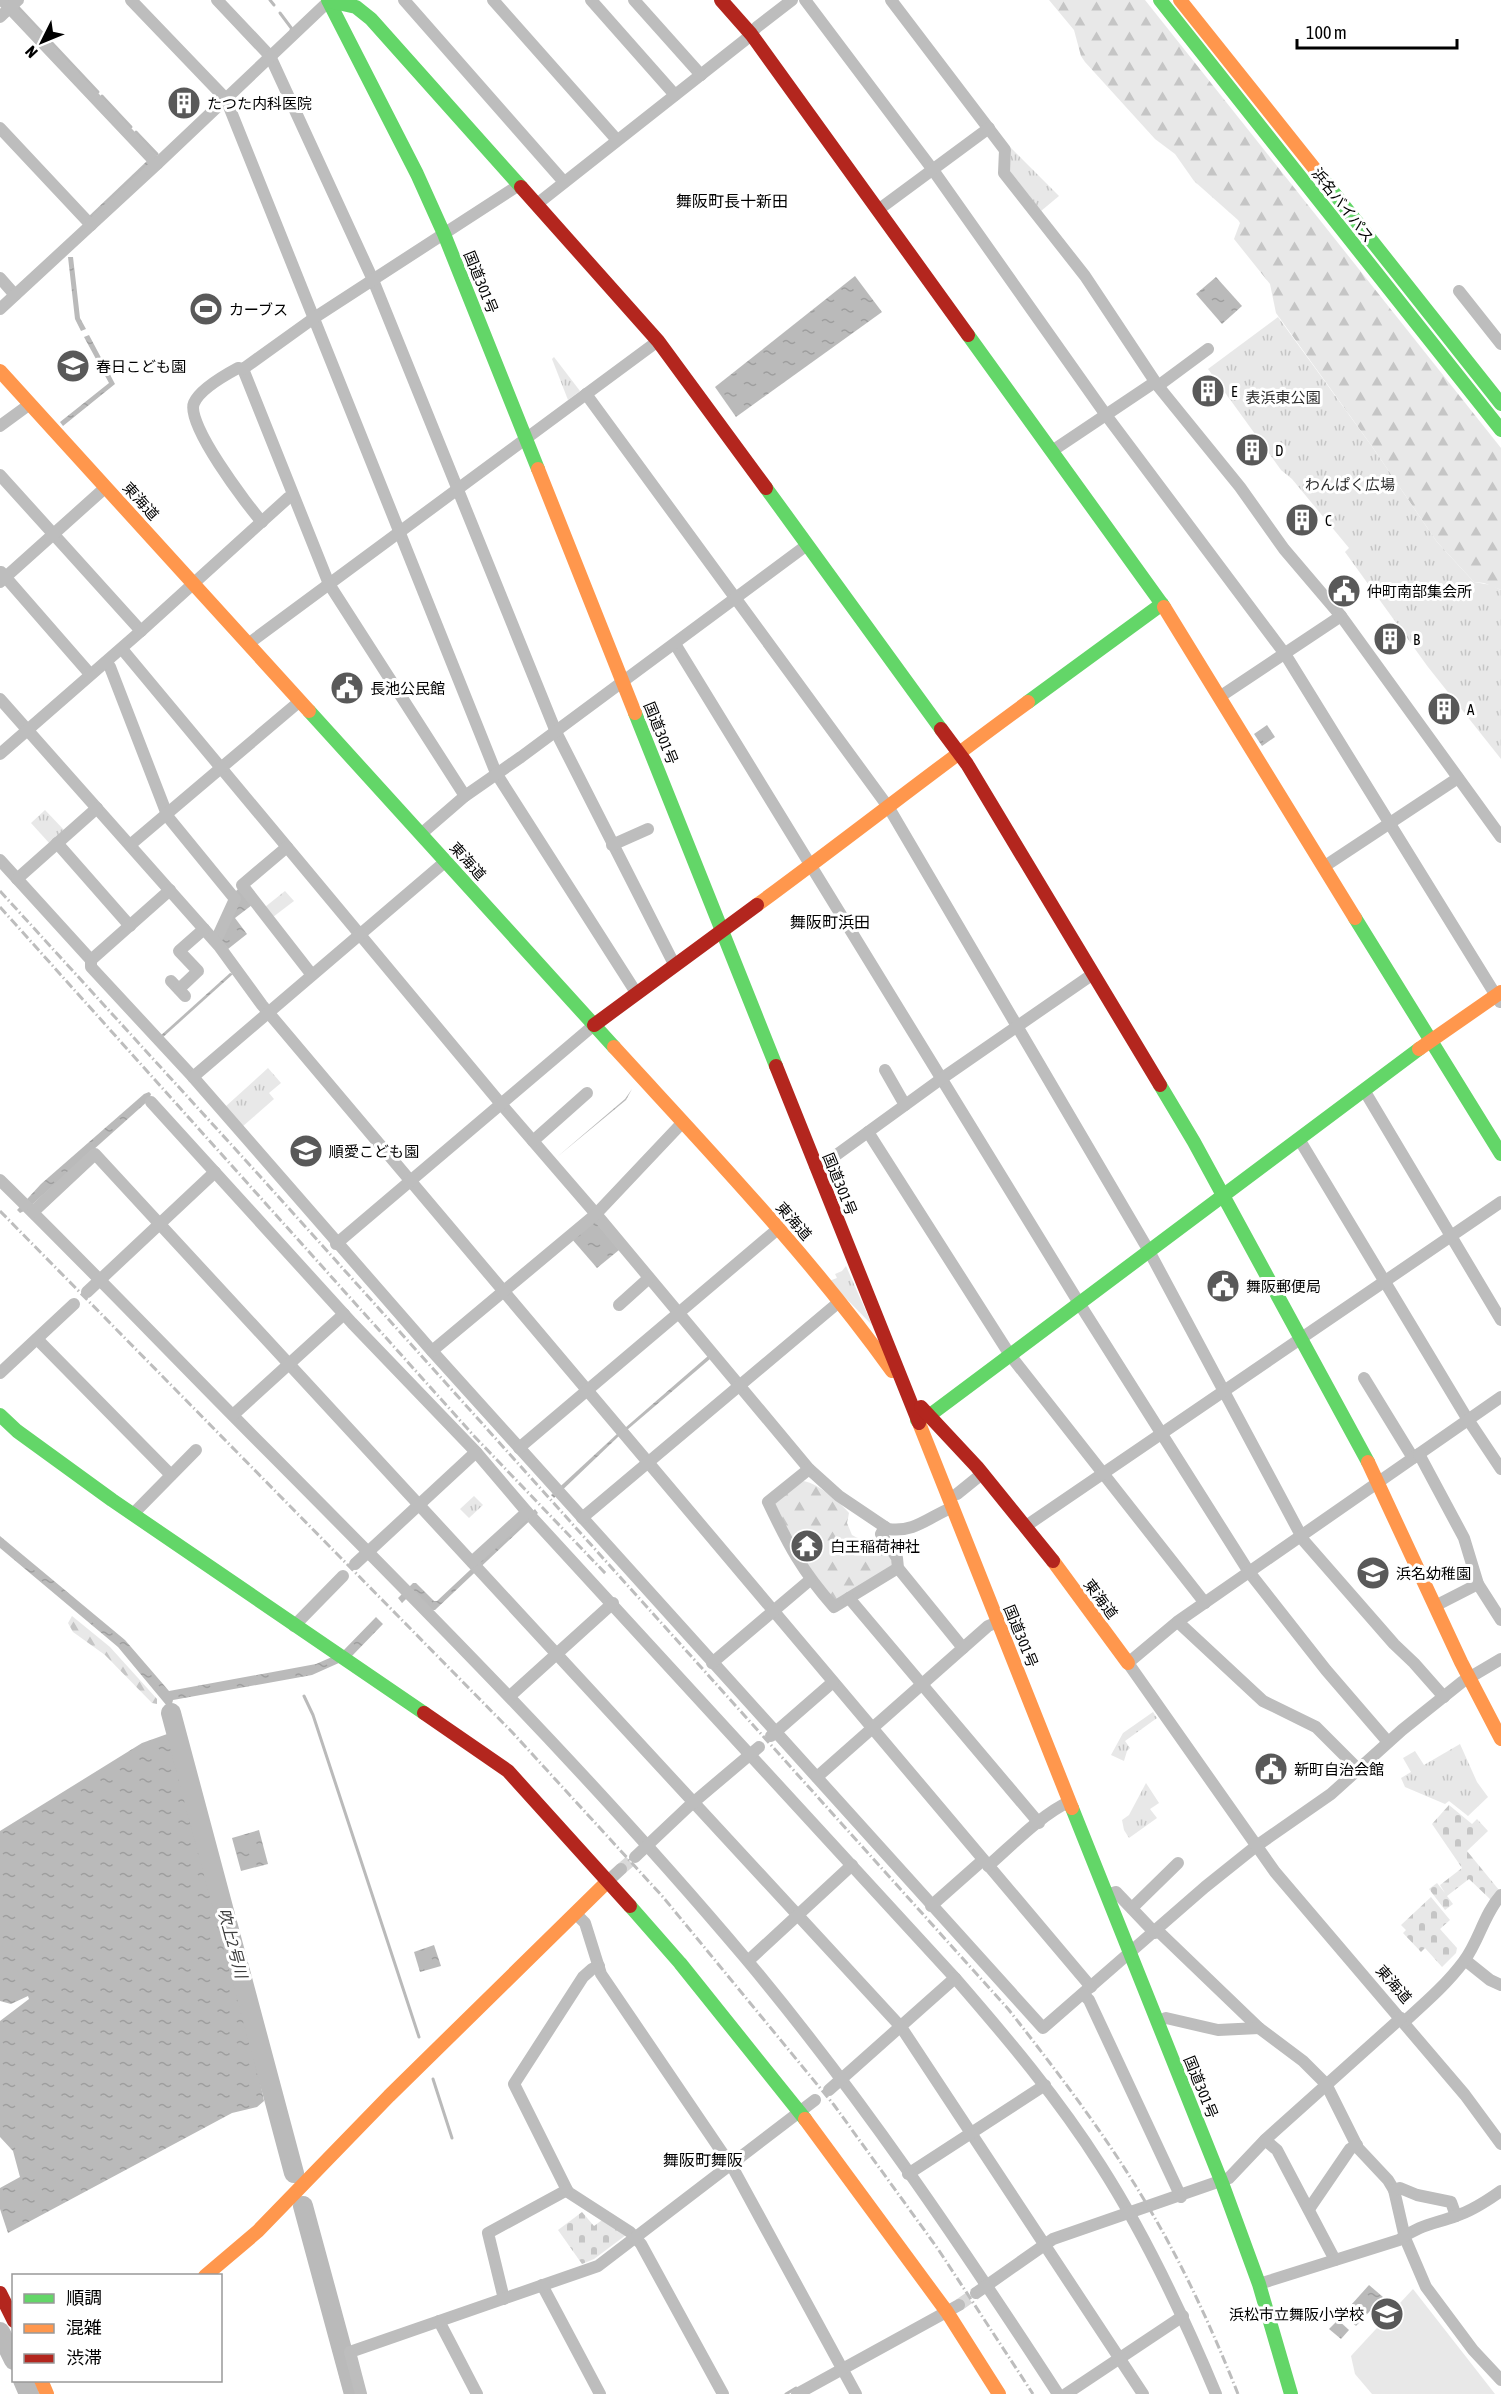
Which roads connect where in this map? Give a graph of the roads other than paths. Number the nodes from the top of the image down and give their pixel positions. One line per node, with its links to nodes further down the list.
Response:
1 (132, 0): 20 (street)
2 (217, 0): 17 (street)
3 (329, 0): 17 (street); 27 (main road); 31 (main road, 国道301号)
4 (404, 0): 26 (street)
5 (493, 0): 23 (street)
6 (591, 0): 19 (street)
7 (634, 0): 18 (street)
8 (721, 0): 16 (main road)
9 (792, 0): 16 (street)
10 (805, 0): 25 (street)
11 (891, 0): 22 (street)
12 (1160, 0): 49 (main road, 浜名バイパス)
13 (1180, 0): 46 (main road, 浜名バイパス)
14 (10, 3): 15 (street); 24 (street)
15 (0, 17)
16 (751, 34): 18 (street); 29 (main road)
17 (270, 56): 20 (street); 33 (street)
18 (700, 75): 19 (street)
19 (675, 95): 23 (street)
20 (226, 99): 24 (street); 37 (street)
21 (0, 128): 30 (street)
22 (989, 128): 25 (street); 43 (street)
23 (617, 140): 26 (street)
24 (157, 164): 30 (street)
25 (933, 170): 29 (street); 47 (street)
26 (564, 182): 28 (street)
27 (519, 184): 28 (main road); 31 (street)
28 (537, 204): 38 (main road)
29 (878, 210): 51 (main road)
30 (91, 225): 35 (street)
31 (444, 234): 33 (street); 50 (main road, 国道301号)
32 (0, 278): 35 (street)
33 (373, 280): 37 (street); 54 (street)
34 (1459, 291): 39 (street)
35 (15, 295): 36 (street)
36 (0, 309)
37 (314, 318): 41 (street); 57 (street)
38 (658, 341): 44 (street); 59 (main road)
39 (1501, 344)
40 (1208, 348): 43 (street)
41 (243, 369): 55 (street); 56 (street)
42 (0, 371): 45 (main road, 東海道)
43 (1156, 384): 47 (street); 65 (street)
44 (586, 394): 50 (street); 63 (street)
45 (30, 404): 48 (street); 53 (main road, 東海道)
46 (1501, 404)
47 (1106, 415): 51 (street); 70 (street)
48 (0, 426)
49 (1501, 430)
50 (525, 439): 54 (street); 73 (main road, 国道301号)
51 (1052, 451): 64 (main road)
52 (0, 475): 58 (street)
53 (106, 487): 58 (street); 61 (main road, 東海道)
54 (456, 490): 57 (street); 78 (street)
55 (293, 496): 56 (street); 62 (street)
56 (262, 522): 61 (street)
57 (400, 531): 62 (street); 82 (street)
58 (54, 534): 60 (street); 66 (street)
59 (807, 545): 63 (street); 79 (main road)
60 (2, 577): 72 (street)
61 (194, 584): 66 (street); 67 (main road, 東海道)
62 (329, 584): 67 (street); 84 (street)
63 (735, 598): 68 (street); 86 (street)
64 (1162, 604): 74 (main road); 79 (main road)
65 (1341, 616): 70 (street); 83 (street)
66 (141, 631): 69 (street)
67 (248, 644): 76 (main road, 東海道)
68 (675, 644): 73 (street); 98 (street)
69 (122, 648): 71 (street); 81 (street)
70 (1284, 654): 74 (street); 88 (street)
71 (106, 662): 72 (street); 87 (street)
72 (90, 675): 77 (street)
73 (623, 682): 78 (street); 104 (main road, 国道301号)
74 (1221, 696): 99 (main road)
75 (0, 699): 77 (street)
76 (300, 700): 81 (street); 90 (main road, 東海道)
77 (27, 730): 80 (street); 85 (street)
78 (556, 732): 82 (street); 93 (street)
79 (958, 753): 86 (main road); 109 (main road)
80 (0, 754)
81 (222, 767): 87 (street); 95 (street)
82 (496, 773): 84 (street); 112 (street)
83 (1458, 778): 88 (street); 91 (street)
84 (465, 796): 90 (street)
85 (96, 808): 92 (street); 94 (street)
86 (889, 808): 98 (main road); 116 (street)
87 (167, 814): 94 (street); 106 (street)
88 (1390, 824): 99 (street); 113 (street)
89 (648, 829): 93 (street)
90 (421, 834): 97 (main road, 東海道)
91 (1501, 837)
92 (57, 843): 100 (street); 102 (street)
93 (612, 844): 108 (street)
94 (130, 845): 101 (street)
95 (287, 847): 105 (street); 110 (street)
96 (0, 860): 100 (street)
97 (446, 861): 105 (street); 115 (main road, 東海道)
98 (811, 866): 104 (main road); 120 (street)
99 (1325, 866): 117 (main road)
100 (17, 879): 107 (street)
101 (170, 890): 102 (street); 103 (street)
102 (130, 926): 107 (street)
103 (204, 928): 106 (street); 111 (street)
104 (723, 931): 108 (main road); 131 (main road, 国道301号)
105 (359, 935): 110 (street); 124 (street)
106 (214, 940): 114 (street)
107 (91, 960): 119 (street)
108 (675, 966): 112 (main road)
109 (1093, 974): 116 (street); 135 (main road)
110 (312, 975): 114 (street)
111 (179, 989)
112 (637, 994): 115 (main road)
113 (1499, 996): 117 (main road)
114 (268, 1013): 119 (street); 134 (street)
115 (594, 1024): 124 (street); 126 (main road, 東海道)
116 (1017, 1025): 120 (street); 143 (street)
117 (1431, 1040): 121 (main road); 130 (main road)
118 (885, 1070): 125 (street)
119 (193, 1077): 142 (street)
120 (941, 1079): 125 (street); 150 (street)
121 (1364, 1090): 128 (main road); 141 (street)
122 (587, 1093): 129 (street)
123 (151, 1102): 132 (street)
124 (501, 1104): 129 (street); 134 (street)
125 (905, 1105): 127 (street)
126 (683, 1122): 138 (street); 140 (main road, 東海道)
127 (868, 1132): 131 (street); 159 (street)
128 (1299, 1139): 135 (main road); 146 (street)
129 (533, 1141): 138 (street)
130 (1501, 1154)
131 (815, 1166): 166 (main road, 国道301号)
132 (215, 1172): 139 (street); 154 (street)
133 (0, 1180): 137 (street)
134 (410, 1181): 142 (street); 148 (street)
135 (1223, 1195): 143 (main road); 156 (main road)
136 (1501, 1202): 141 (street)
137 (28, 1207): 139 (street); 145 (street)
138 (596, 1214): 144 (street); 148 (street)
139 (159, 1223): 145 (street); 160 (street)
140 (779, 1228): 149 (main road, 東海道); 153 (street)
141 (1451, 1236): 146 (street); 155 (street)
142 (336, 1244): 158 (street)
143 (1149, 1251): 150 (main road); 165 (street)
144 (649, 1278): 152 (street); 153 (street)
145 (99, 1280): 147 (street); 169 (street)
146 (1384, 1281): 156 (street); 171 (street)
147 (87, 1292)
148 (503, 1292): 158 (street); 164 (street)
149 (839, 1302): 163 (street); 166 (main road, 東海道)
150 (1079, 1303): 159 (main road); 172 (street)
151 (74, 1304): 157 (street)
152 (619, 1305)
153 (678, 1313): 163 (street); 164 (street)
154 (344, 1314): 160 (street); 175 (street)
155 (1501, 1320)
156 (1301, 1338): 165 (street); 183 (main road)
157 (37, 1339): 161 (street); 182 (street)
158 (432, 1351): 173 (street)
159 (1010, 1355): 170 (main road); 181 (street)
160 (289, 1364): 169 (street); 185 (street)
161 (0, 1373)
162 (1364, 1378): 176 (street)
163 (739, 1386): 177 (street); 178 (street)
164 (587, 1390): 173 (street); 177 (street)
165 (1224, 1391): 172 (street); 192 (street)
166 (907, 1393): 170 (main road, 国道301号)
167 (1501, 1397): 171 (street)
168 (0, 1415): 187 (main road)
169 (233, 1415): 193 (street)
170 (923, 1418): 180 (main road, 東海道); 186 (main road, 国道301号)
171 (1468, 1420): 176 (street); 179 (street)
172 (1161, 1433): 181 (street); 197 (street)
173 (519, 1448): 189 (street)
174 (196, 1450): 182 (street)
175 (476, 1452): 185 (street); 188 (street)
176 (1416, 1456): 183 (street); 200 (street)
177 (648, 1463): 189 (street); 205 (street)
178 (809, 1469): 191 (street); 199 (street)
179 (1501, 1469)
180 (983, 1473): 184 (street); 190 (main road, 東海道)
181 (1103, 1473): 190 (street); 203 (street)
182 (171, 1475): 187 (street)
183 (1378, 1483): 192 (street); 204 (main road)
184 (957, 1494)
185 (419, 1505): 193 (street); 195 (street)
186 (951, 1508): 191 (street); 207 (main road, 国道301号)
187 (133, 1514): 209 (main road)
188 (530, 1515): 195 (street); 202 (street)
189 (582, 1518): 213 (street)
190 (1026, 1526): 214 (main road, 東海道)
191 (885, 1527): 196 (street)
192 (1301, 1536): 197 (street); 219 (street)
193 (368, 1551): 194 (street); 218 (street)
194 (355, 1564)
195 (475, 1566): 211 (street)
196 (898, 1568): 201 (street); 210 (street)
197 (1249, 1572): 203 (street); 223 (street)
198 (343, 1576): 209 (street)
199 (810, 1580): 201 (street); 205 (street)
200 (1478, 1584): 204 (street); 206 (street)
201 (849, 1598): 217 (street)
202 (613, 1603): 211 (street); 224 (street)
203 (1205, 1603): 208 (street)
204 (1436, 1606): 215 (main road)
205 (773, 1611): 213 (street); 216 (street)
206 (1501, 1620)
207 (998, 1622): 210 (street); 227 (main road, 国道301号)
208 (1178, 1622): 214 (street); 225 (street)
209 (294, 1626): 237 (main road)
210 (963, 1648): 217 (street)
211 (557, 1654): 218 (street); 228 (street)
212 (1501, 1659): 215 (street)
213 (712, 1663): 221 (street)
214 (1128, 1663): 231 (street, 東海道)
215 (1470, 1678): 219 (street); 222 (main road)
216 (833, 1682): 220 (street); 221 (street)
217 (921, 1685): 220 (street); 229 (street)
218 (510, 1696): 230 (street)
219 (1444, 1697): 223 (street)
220 (872, 1728): 226 (street); 233 (street)
221 (774, 1735): 226 (street)
222 (1501, 1739)
223 (1388, 1742): 225 (street)
224 (754, 1752): 228 (street); 235 (street)
225 (1359, 1770): 231 (street)
226 (817, 1777): 240 (street)
227 (1069, 1802): 229 (street); 238 (main road, 国道301号)
228 (694, 1803): 230 (street); 243 (street)
229 (1039, 1823): 233 (street)
230 (647, 1845): 232 (street); 247 (street)
231 (1256, 1847): 244 (street); 252 (street, 東海道)
232 (635, 1857)
233 (986, 1863): 240 (street); 251 (street)
234 (1178, 1863): 241 (street)
235 (852, 1865): 243 (street); 249 (street)
236 (621, 1869): 237 (street)
237 (608, 1881): 242 (main road); 261 (main road)
238 (1107, 1895): 241 (street); 245 (main road, 国道301号)
239 (1501, 1895): 246 (street)
240 (931, 1906): 251 (street)
241 (1132, 1908): 244 (street)
242 (575, 1913): 248 (street); 280 (main road)
243 (798, 1915): 247 (street); 254 (street)
244 (1156, 1932): 245 (street); 255 (street)
245 (1130, 1954): 251 (street); 253 (main road, 国道301号)
246 (1465, 1960): 250 (street); 252 (street)
247 (748, 1961): 256 (street)
248 (599, 1966): 266 (street); 269 (street)
249 (955, 1978): 254 (street); 258 (street)
250 (1501, 1985)
251 (1087, 1990): 272 (street)
252 (1402, 2020): 257 (street); 264 (street, 東海道)
253 (1158, 2022): 255 (street); 268 (main road, 国道301号)
254 (900, 2027): 256 (street); 262 (street)
255 (1259, 2028): 257 (street)
256 (841, 2080): 259 (street); 267 (street)
257 (1326, 2084): 263 (street); 265 (street)
258 (1045, 2085): 262 (street); 274 (street)
259 (829, 2090)
260 (815, 2100): 261 (street)
261 (800, 2112): 266 (street); 287 (main road)
262 (971, 2134): 267 (street); 278 (street)
263 (1265, 2140): 268 (street); 273 (street)
264 (1501, 2144)
265 (1357, 2145): 270 (street); 273 (street)
266 (730, 2165): 277 (street); 292 (street)
267 (908, 2174): 283 (street)
268 (1222, 2183): 272 (street); 281 (main road, 国道301号)
269 (567, 2190): 277 (street); 286 (street)
270 (1394, 2190): 275 (street); 276 (street)
271 (1501, 2191): 275 (street)
272 (1180, 2197): 274 (street)
273 (1309, 2209): 279 (street)
274 (1130, 2214): 278 (street); 288 (street)
275 (1456, 2216): 276 (street)
276 (1405, 2236): 279 (street); 293 (street)
277 (635, 2238): 282 (street); 297 (street)
278 (1045, 2245): 283 (street); 291 (street)
279 (1335, 2260): 281 (street)
280 (207, 2274)
281 (1259, 2284): 305 (main road, 国道301号)
282 (542, 2285): 286 (street); 296 (street)
283 (987, 2285): 285 (street); 301 (street)
284 (0, 2293): 289 (main road)
285 (976, 2293)
286 (504, 2299): 290 (street)
287 (953, 2309): 292 (street); 300 (main road)
288 (1183, 2316): 291 (street); 304 (street)
289 (12, 2317)
290 (439, 2321): 294 (street); 295 (street)
291 (1119, 2359): 302 (street); 303 (street)
292 (843, 2369): 298 (street); 299 (street)
293 (1501, 2380)
294 (361, 2394)
295 (477, 2394)
296 (600, 2394)
297 (723, 2394)
298 (797, 2394)
299 (856, 2394)
300 (999, 2394)
301 (1058, 2394)
302 (1066, 2394)
303 (1143, 2394)
304 (1216, 2394)
305 (1292, 2394)

